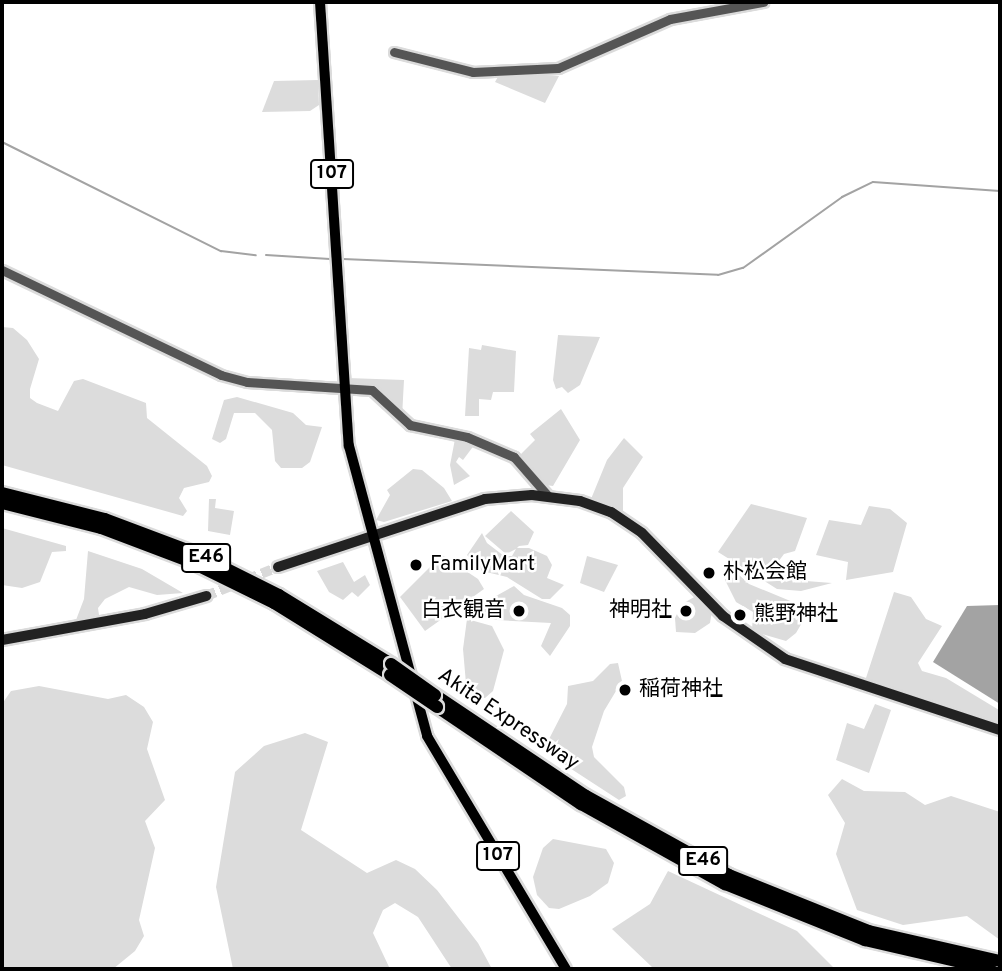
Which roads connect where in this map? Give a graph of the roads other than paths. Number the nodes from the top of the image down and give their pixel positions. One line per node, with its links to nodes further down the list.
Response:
1 (320, 2): 5 (highway, 107)
2 (763, 2): 3 (street)
3 (394, 52)
4 (2, 270): 5 (street)
5 (344, 387): 7 (street); 9 (highway, 107)
6 (2, 494): 13 (highway, Akita Expressway / E46)
7 (548, 496): 9 (main road); 15 (main road)
8 (2, 503): 13 (highway, Akita Expressway / E46)
9 (373, 534): 10 (main road); 17 (highway, 107)
10 (278, 566)
11 (206, 596): 12 (main road)
12 (2, 640)
13 (391, 669): 14 (highway, Akita Expressway / E46, bridge)
14 (436, 701): 16 (highway, Akita Expressway / E46); 18 (highway, Akita Expressway / E46)
15 (1000, 730)
16 (1000, 961)
17 (566, 969)
18 (991, 969)

